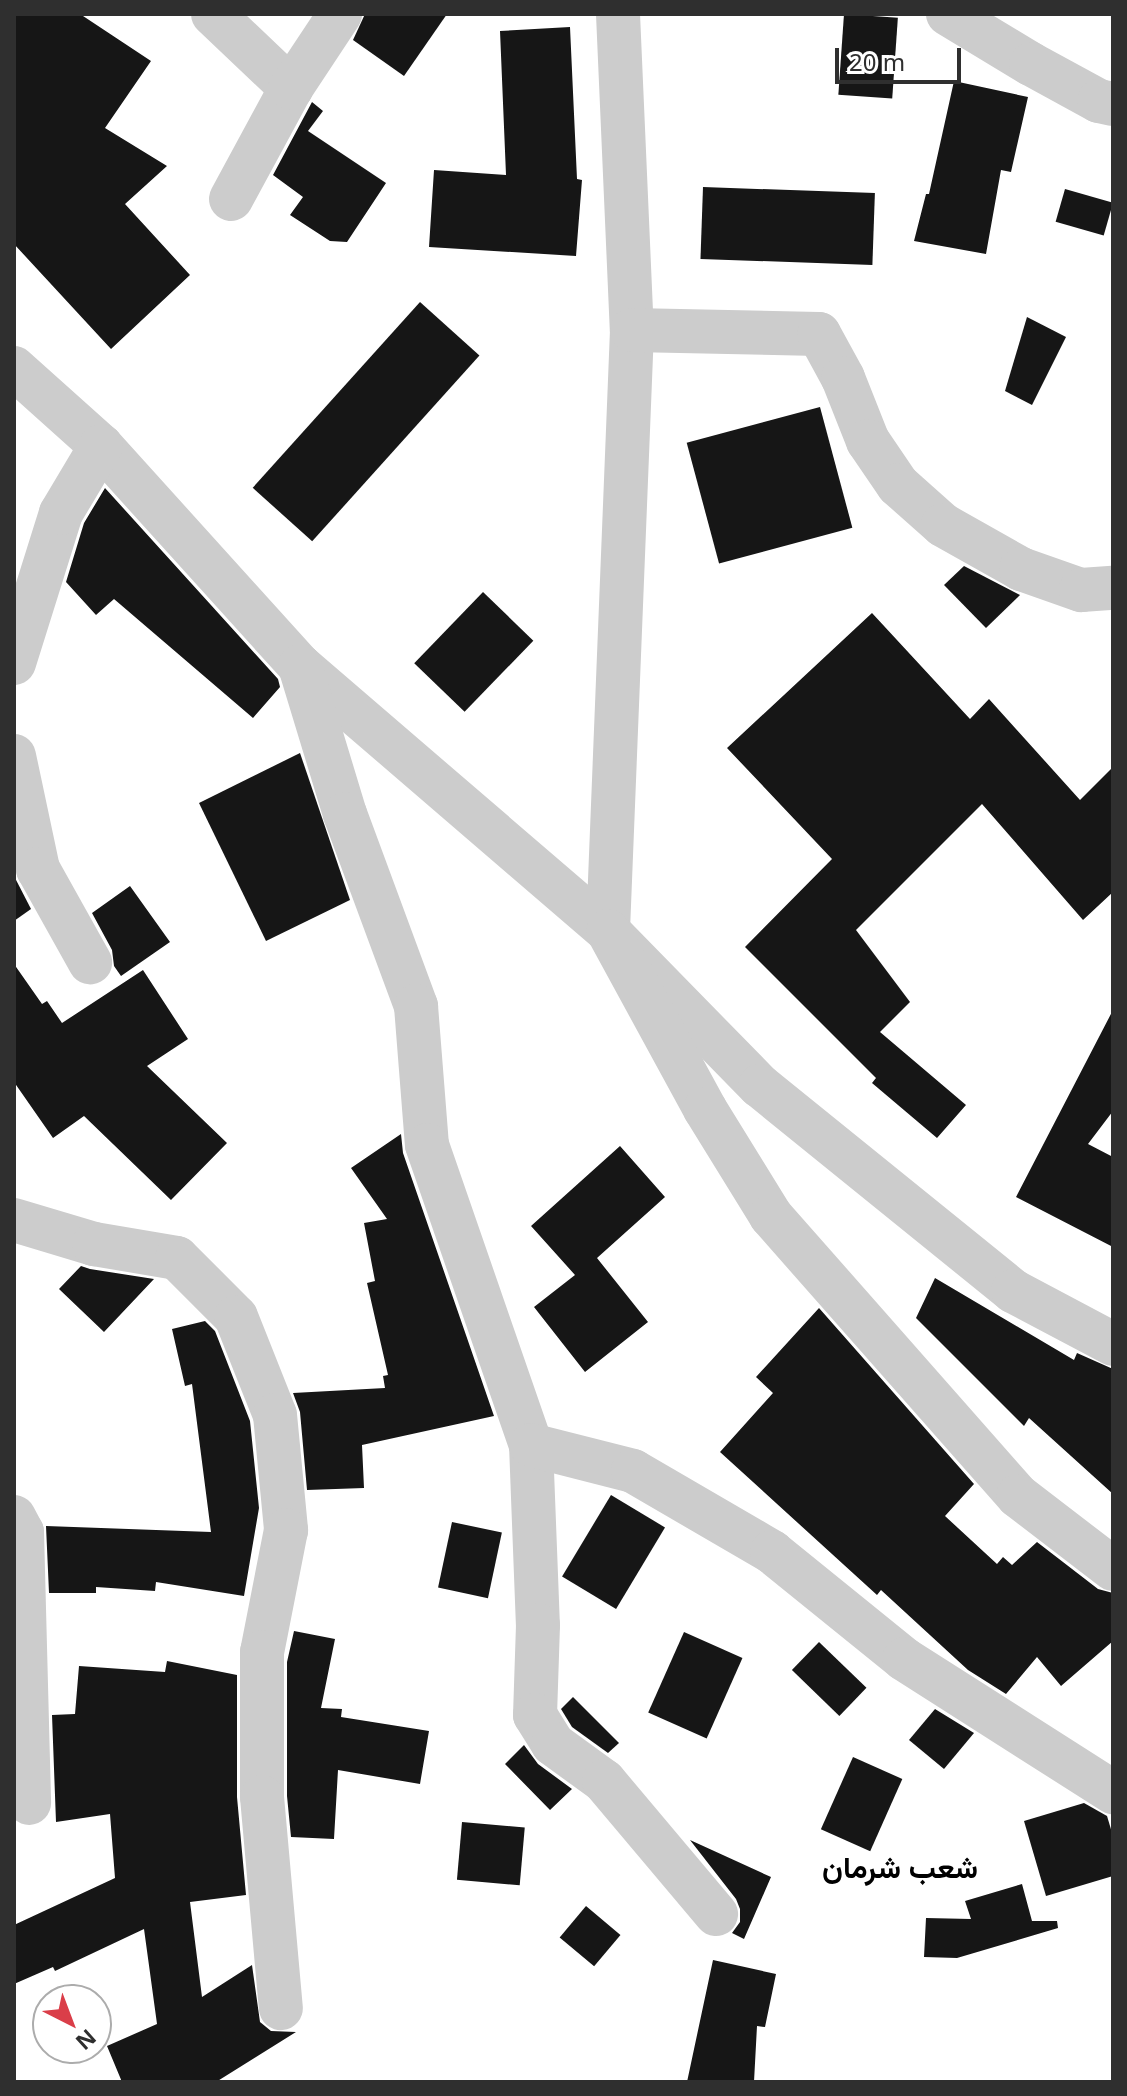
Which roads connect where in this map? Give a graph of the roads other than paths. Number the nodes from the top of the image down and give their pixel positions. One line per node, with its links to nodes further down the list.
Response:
1 (213, 14): 5 (street)
2 (340, 14): 5 (street)
3 (618, 14): 8 (street)
4 (948, 14): 6 (street)
5 (291, 88): 7 (street)
6 (1113, 104)
7 (231, 199)
8 (632, 330): 11 (street); 15 (street)
9 (14, 368): 10 (street)
10 (101, 446): 12 (street); 13 (street)
11 (1113, 588)
12 (14, 663)
13 (300, 666): 15 (street); 19 (street)
14 (14, 756): 16 (street)
15 (608, 931): 18 (street); 21 (street)
16 (90, 962)
17 (14, 1220): 25 (street)
18 (1113, 1344)
19 (531, 1445): 22 (street); 24 (street)
20 (14, 1517): 23 (street)
21 (1113, 1569)
22 (1113, 1792)
23 (29, 1803)
24 (716, 1914)
25 (281, 2008)

